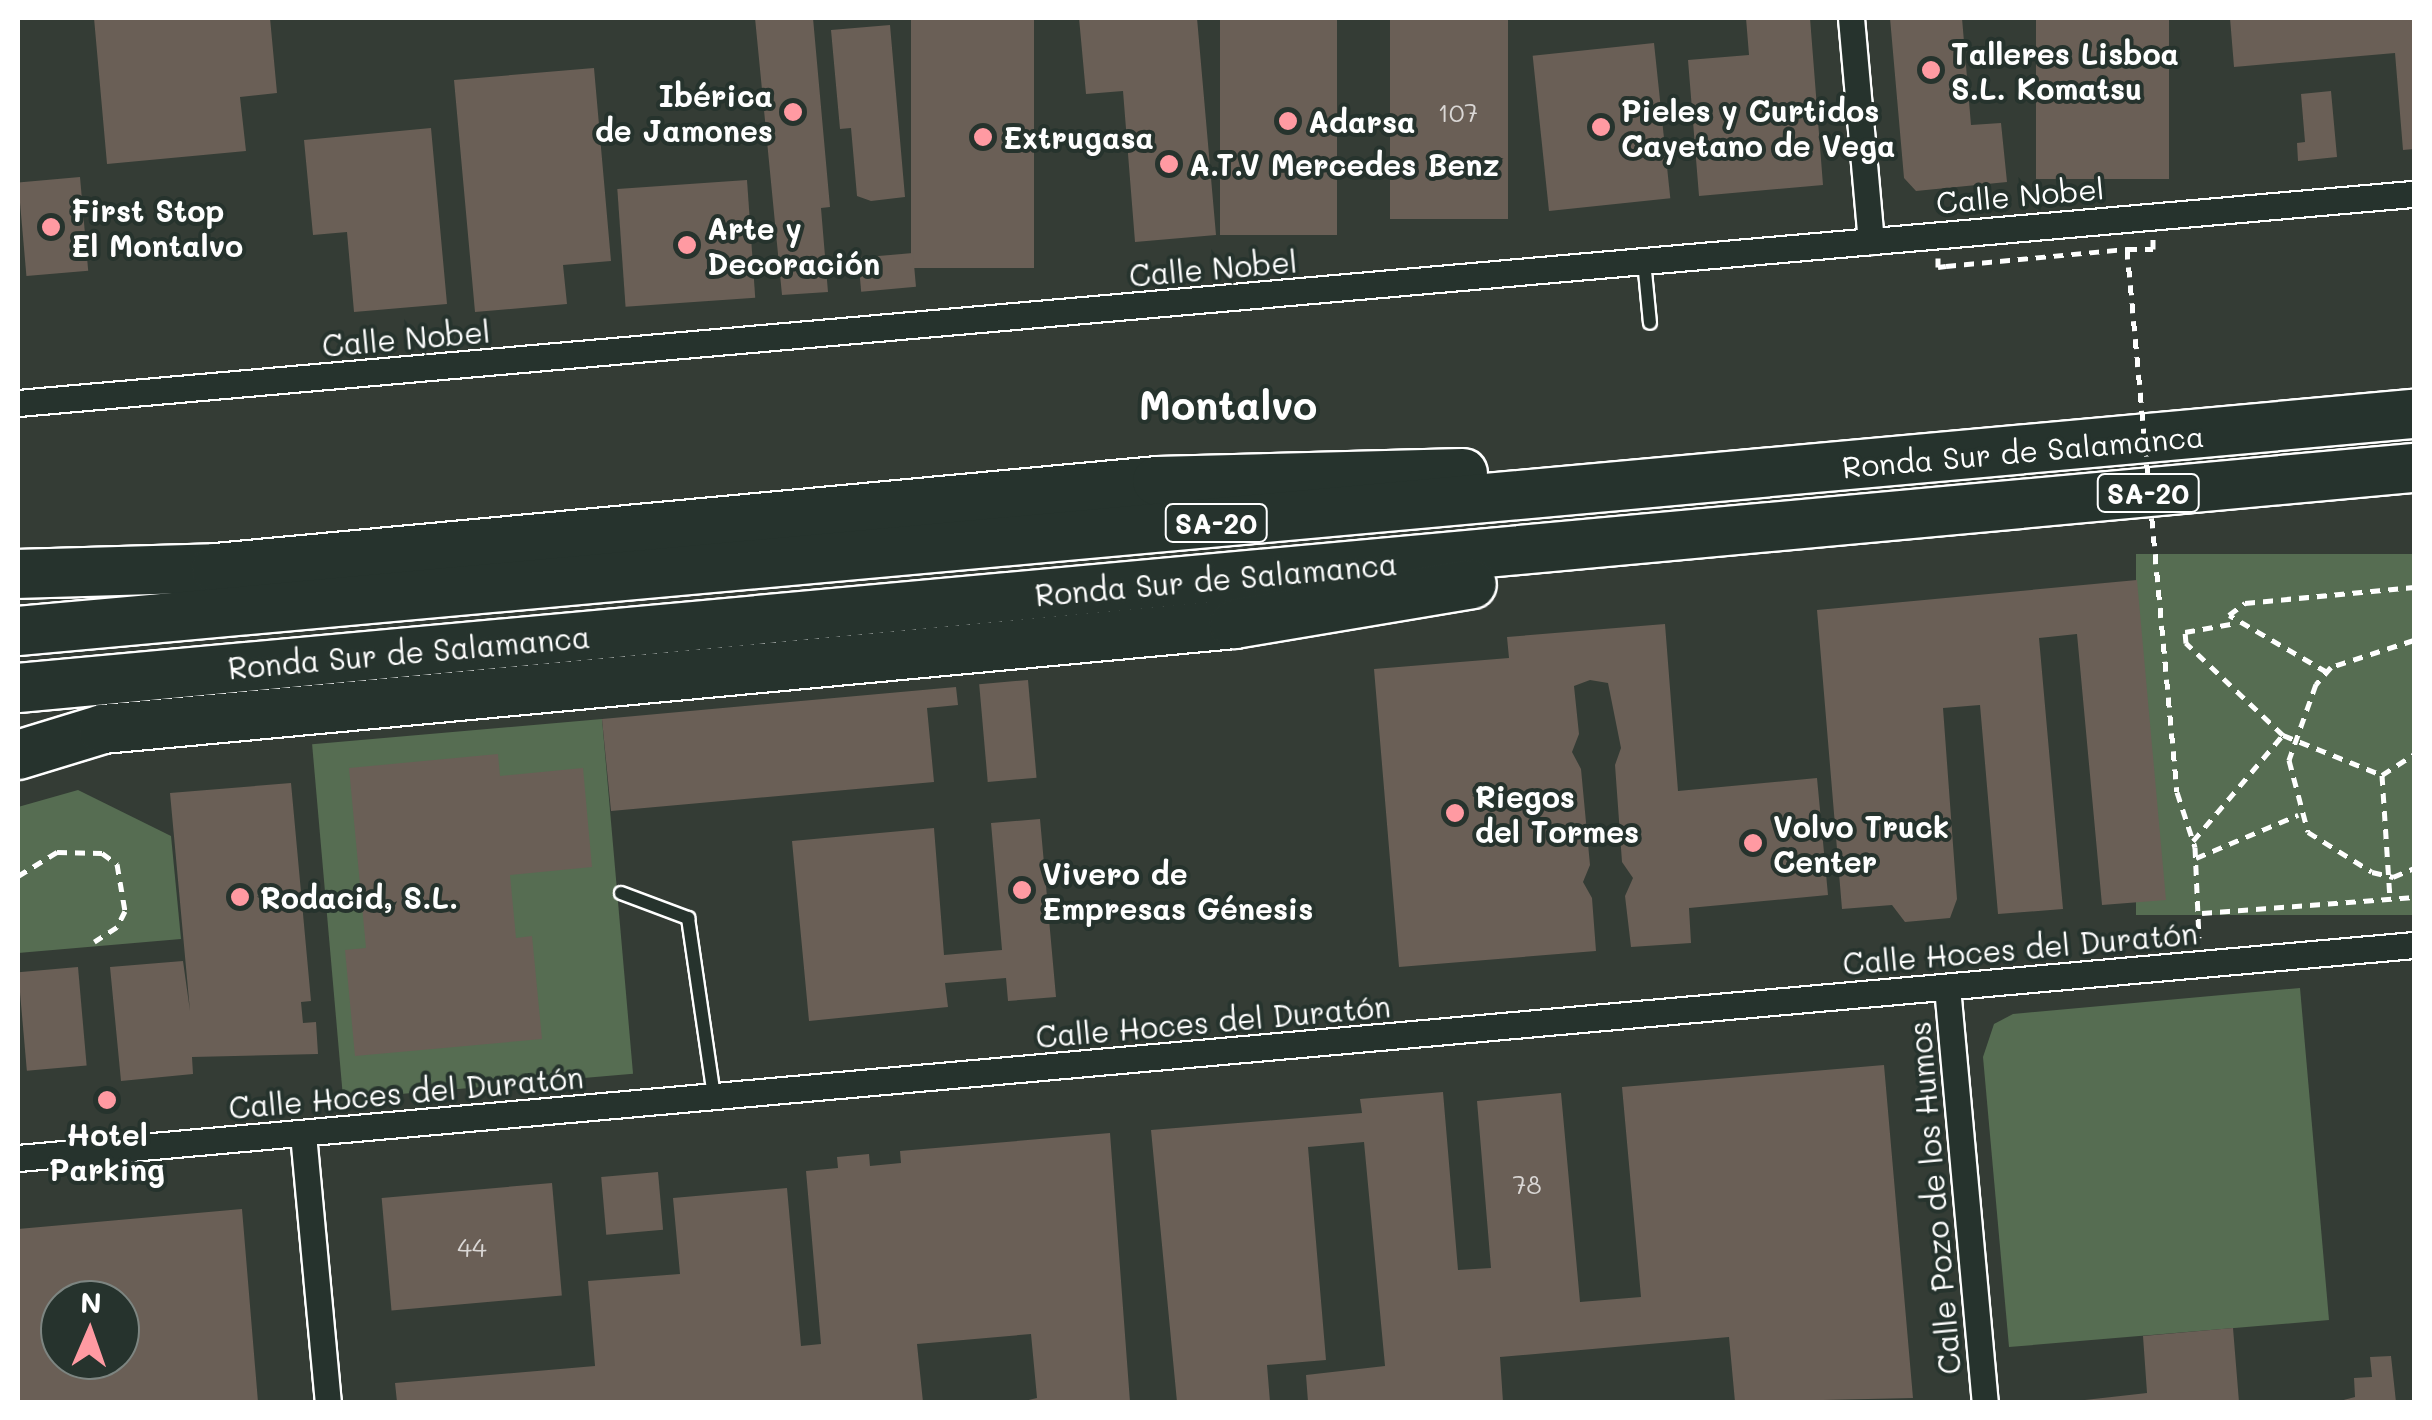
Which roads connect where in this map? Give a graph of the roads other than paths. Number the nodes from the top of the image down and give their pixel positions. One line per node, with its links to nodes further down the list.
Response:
1 (1850, 18): 3 (street)
2 (2414, 194): 3 (street, Calle Nobel)
3 (1870, 240): 4 (street, Calle Nobel)
4 (1644, 261): 5 (lane); 6 (street, Calle Nobel)
5 (1650, 323)
6 (18, 403)
7 (2414, 414): 8 (highway, Ronda Sur de Salamanca / SA-20)
8 (1866, 465): 11 (highway); 12 (highway, Ronda Sur de Salamanca / SA-20)
9 (2414, 468): 10 (highway, Ronda Sur de Salamanca / SA-20)
10 (1882, 517): 13 (highway, Ronda Sur de Salamanca / SA-20); 14 (highway)
11 (18, 574)
12 (18, 630)
13 (18, 688)
14 (18, 755)
15 (621, 893): 18 (lane)
16 (2414, 945): 17 (street, Calle Hoces del Duratón)
17 (1947, 988): 18 (street, Calle Hoces del Duratón); 22 (street, Calle Pozo de los Humos)
18 (714, 1098): 19 (street, Calle Hoces del Duratón)
19 (303, 1134): 20 (street, Calle Hoces del Duratón); 21 (street)
20 (18, 1158)
21 (328, 1402)
22 (1985, 1402)

